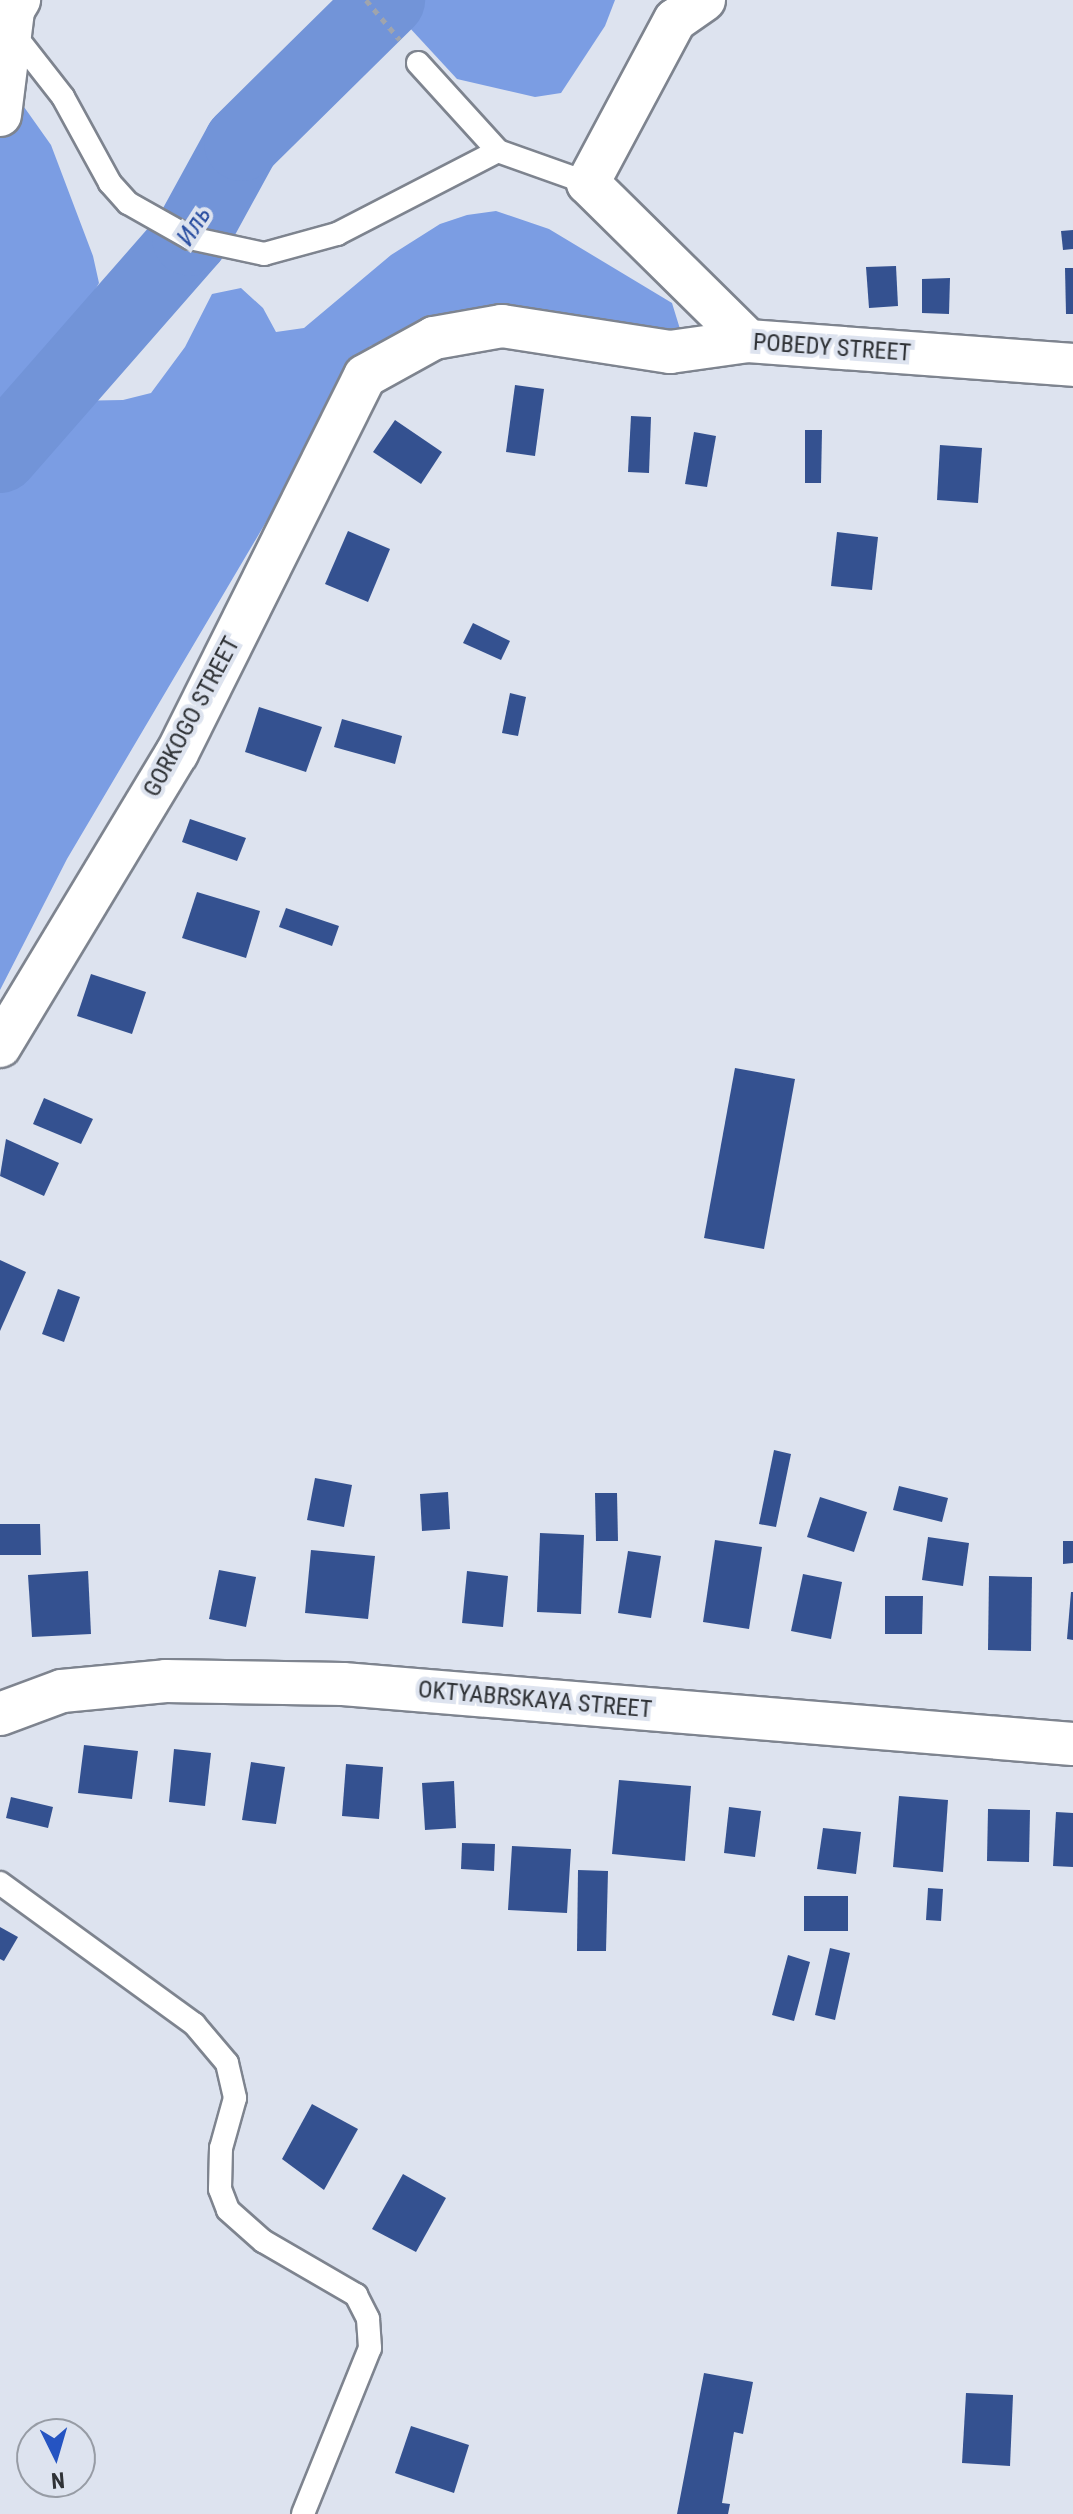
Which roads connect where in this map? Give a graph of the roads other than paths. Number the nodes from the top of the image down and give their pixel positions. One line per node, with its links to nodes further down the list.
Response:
1 (704, 0): 6 (street)
2 (12, 11): 4 (street); 5 (lane)
3 (418, 63): 5 (lane)
4 (0, 115)
5 (498, 151): 6 (lane)
6 (588, 183): 7 (street)
7 (748, 341): 8 (street, POBEDY STREET); 9 (street, POBEDY STREET)
8 (1073, 365)
9 (365, 376): 10 (street, GORKOGO STREET)
10 (0, 1046)
11 (0, 1714): 12 (street, OKTYABRSKAYA STREET)
12 (1073, 1744)
13 (0, 1883): 14 (lane)
14 (303, 2514)

